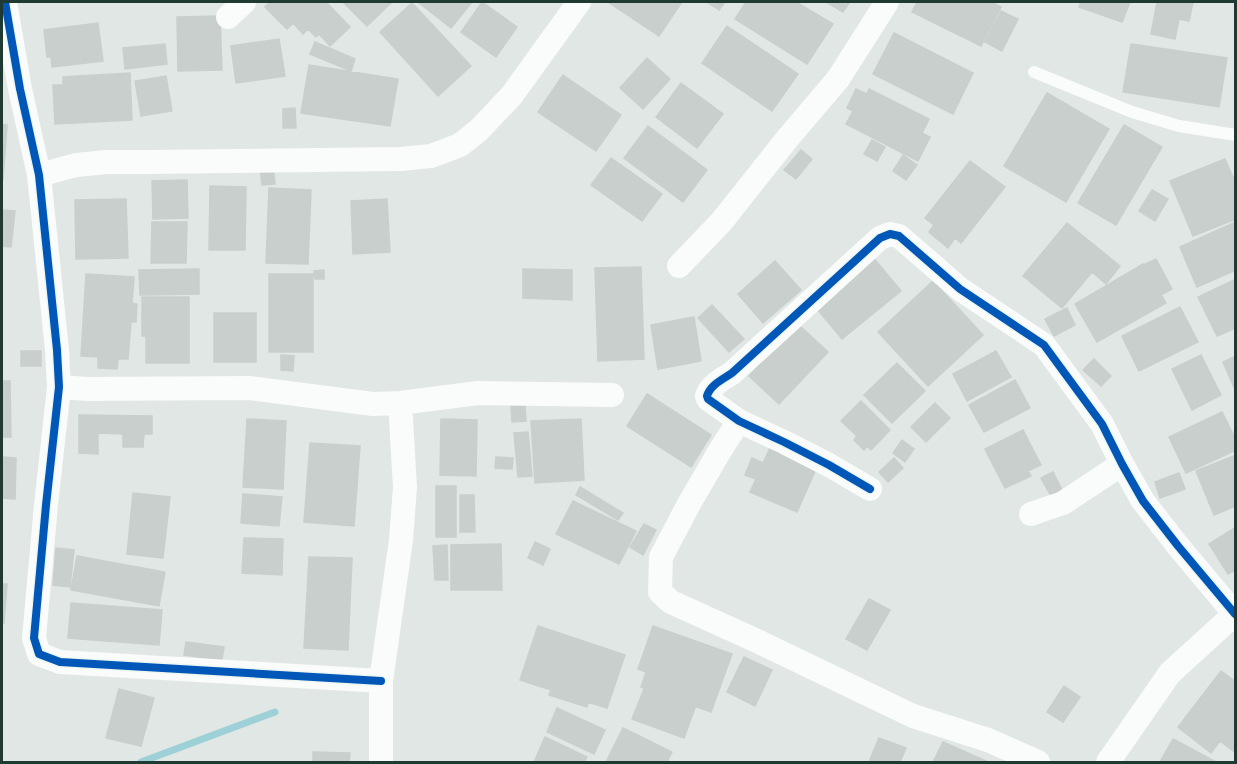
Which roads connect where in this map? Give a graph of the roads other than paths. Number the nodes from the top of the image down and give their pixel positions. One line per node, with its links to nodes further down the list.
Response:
1 (5, 2): 6 (street)
2 (579, 2): 6 (street)
3 (887, 2): 7 (street)
4 (1034, 72): 5 (lane)
5 (1236, 135)
6 (39, 175): 8 (street)
7 (679, 266)
8 (59, 387): 10 (street); 16 (street)
9 (612, 395): 10 (street)
10 (399, 403): 16 (street)
11 (739, 421): 12 (street); 13 (street); 18 (street)
12 (1122, 464): 14 (street); 15 (street)
13 (870, 489)
14 (1031, 514)
15 (1235, 614): 19 (street)
16 (381, 681): 17 (street)
17 (381, 762)
18 (1038, 762)
19 (1108, 762)

